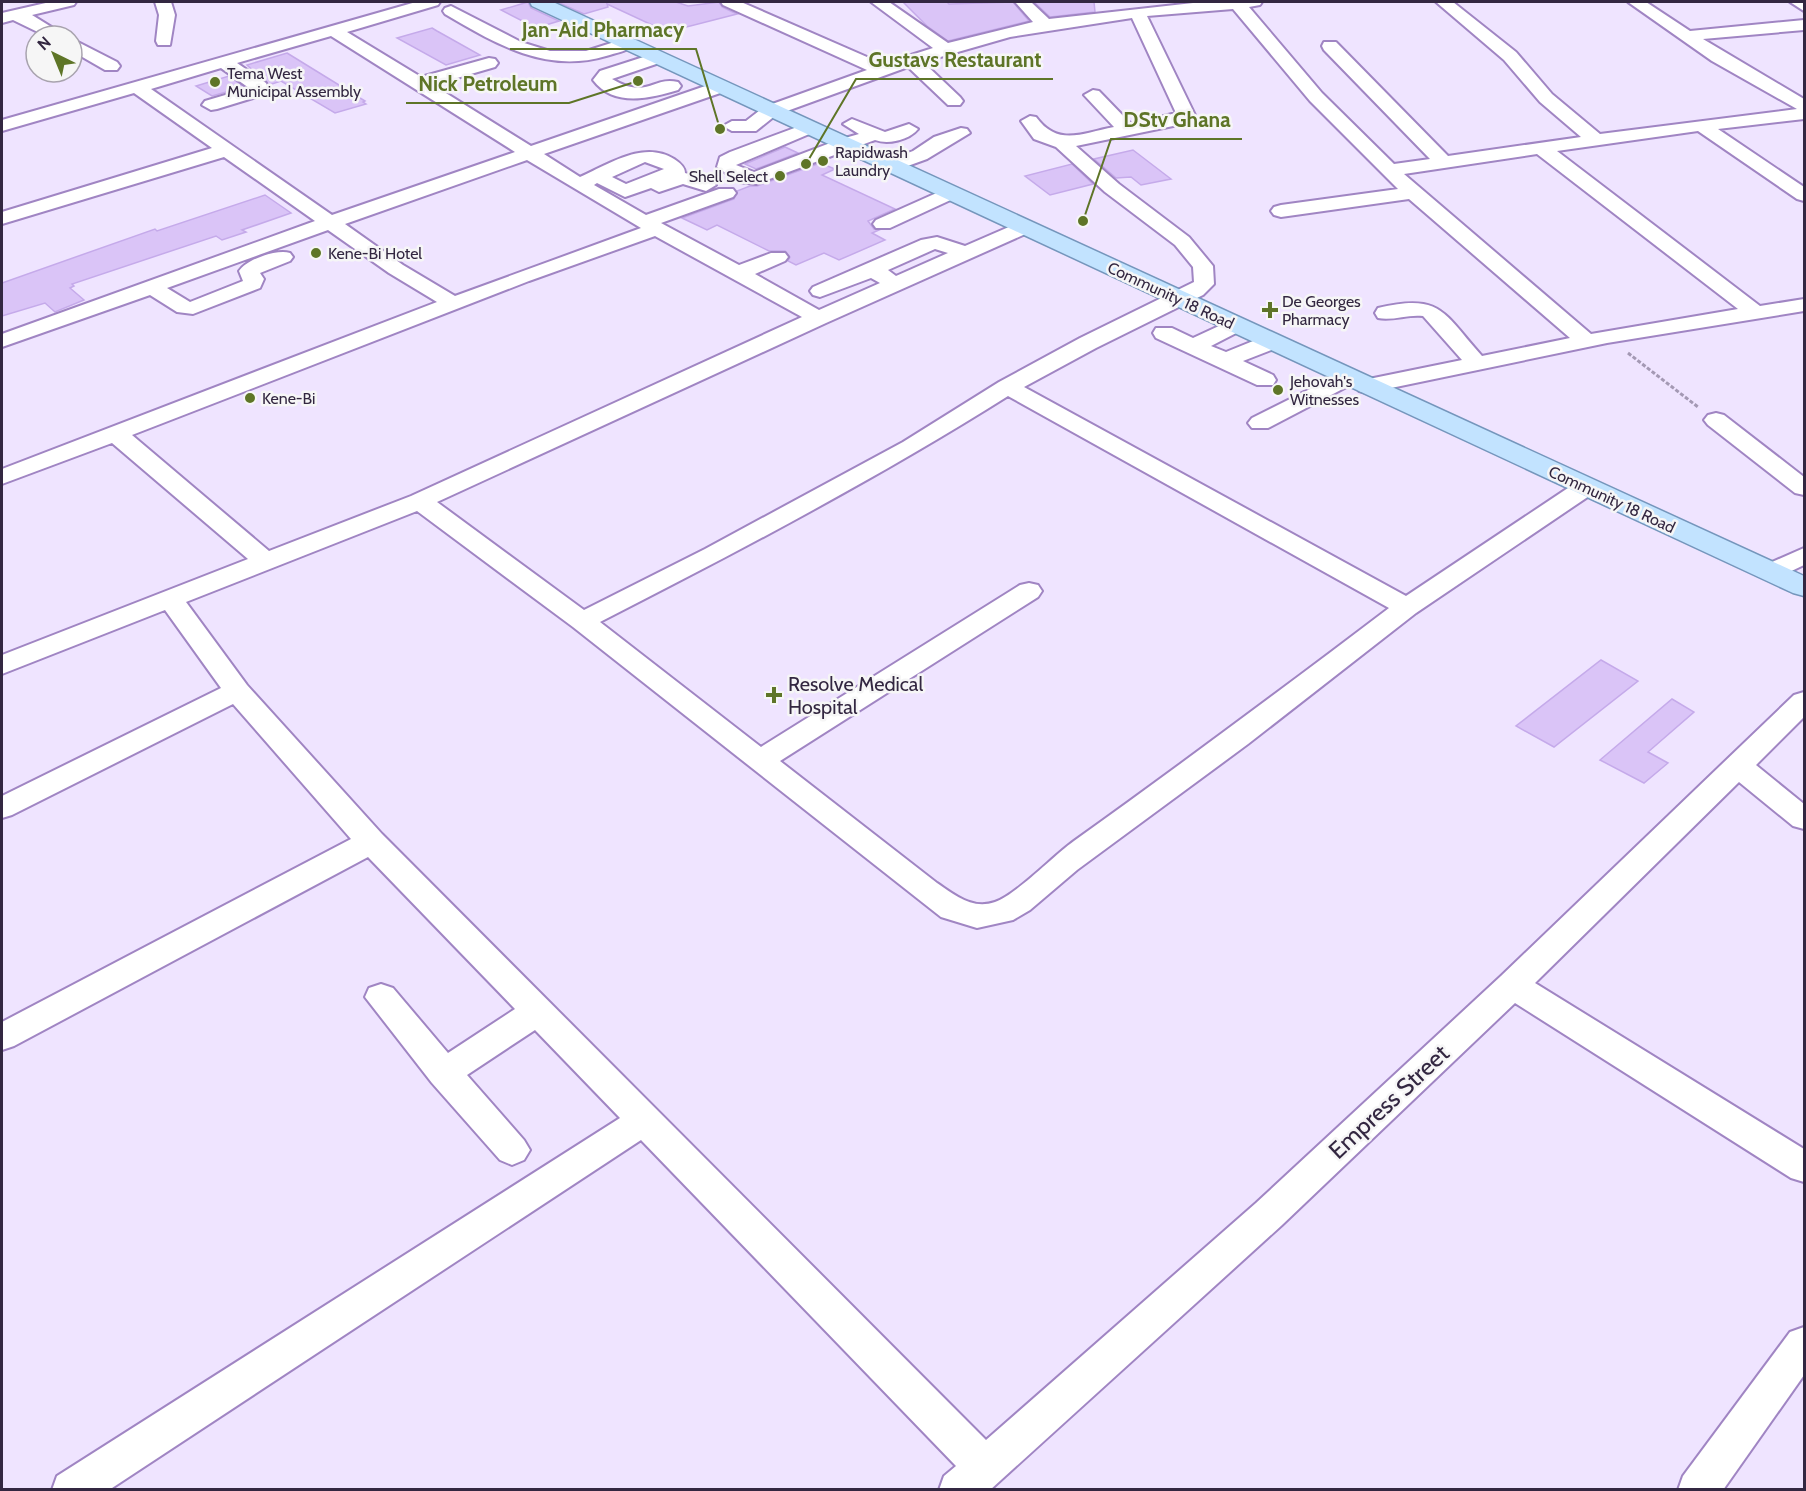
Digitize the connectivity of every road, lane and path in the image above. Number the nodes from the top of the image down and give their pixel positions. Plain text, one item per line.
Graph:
1 (68, 2) edge
2 (163, 2) edge
3 (376, 2) edge
4 (432, 2) edge
5 (538, 2) edge
6 (729, 2) edge
7 (879, 2) edge
8 (1023, 2) edge
9 (1098, 2) edge
10 (1243, 2) edge
11 (1444, 2) edge
12 (1636, 2) edge
13 (1798, 2) edge
14 (1804, 6) edge
15 (451, 11) dead end
16 (388, 14) junction
17 (1138, 14) junction
18 (8, 16) edge
19 (1107, 16) junction
20 (37, 24) edge
21 (1045, 25) junction
22 (1804, 25) edge
23 (332, 30) junction
24 (368, 34) dead end
25 (1685, 36) junction
26 (164, 41) dead end
27 (627, 43) junction
28 (1330, 46) dead end
29 (945, 49) junction
30 (84, 51) edge
31 (406, 55) dead end
32 (656, 58) junction
33 (911, 60) junction
34 (224, 62) junction
35 (489, 63) dead end
36 (111, 66) dead end
37 (882, 70) junction
38 (423, 74) junction
39 (710, 83) junction
40 (137, 87) junction
41 (1093, 95) dead end
42 (954, 101) dead end
43 (212, 105) dead end
44 (1804, 106) edge
45 (770, 111) junction
46 (1804, 114) edge
47 (1030, 121) dead end
48 (1701, 125) junction
49 (2, 126) edge
50 (732, 126) dead end
51 (808, 128) junction
52 (909, 129) dead end
53 (1126, 129) junction
54 (962, 133) dead end
55 (783, 138) junction
56 (848, 138) junction
57 (1596, 140) junction
58 (1062, 143) junction
59 (1542, 149) junction
60 (227, 150) junction
61 (529, 154) junction
62 (818, 155) junction
63 (1443, 163) junction
64 (891, 166) junction
65 (1390, 170) junction
66 (706, 185) dead end
67 (726, 193) dead end
68 (950, 193) junction
69 (1413, 193) junction
70 (1804, 195) edge
71 (612, 203) junction
72 (1281, 211) dead end
73 (2, 218) edge
74 (330, 223) junction
75 (883, 224) dead end
76 (651, 226) junction
77 (1025, 227) junction
78 (307, 248) dead end
79 (966, 253) junction
80 (778, 257) dead end
81 (872, 270) junction
82 (741, 272) junction
83 (896, 284) junction
84 (152, 286) junction
85 (820, 291) dead end
86 (1177, 298) junction
87 (454, 304) junction
88 (1804, 305) edge
89 (1386, 313) dead end
90 (1756, 314) junction
91 (818, 318) junction
92 (1234, 325) junction
93 (1164, 333) dead end
94 (1597, 339) junction
95 (2, 341) edge
96 (1271, 342) junction
97 (1194, 346) junction
98 (1226, 360) junction
99 (1476, 362) junction
100 (1265, 380) dead end
101 (1357, 381) junction
102 (1007, 387) junction
103 (1716, 420) joint
104 (1260, 423) dead end
105 (116, 434) junction
106 (2, 477) edge
107 (1586, 487) junction
108 (1804, 488) edge
109 (420, 501) junction
110 (1804, 556) edge
111 (267, 562) junction
112 (1772, 571) junction
113 (1804, 587) edge
114 (1029, 591) dead end
115 (171, 600) junction
116 (1407, 607) junction
117 (582, 621) junction
118 (2, 665) edge
119 (237, 691) junction
120 (1804, 701) edge
121 (761, 760) junction
122 (1737, 765) junction
123 (2, 808) edge
124 (1804, 819) edge
125 (371, 842) junction
126 (1514, 985) junction
127 (381, 997) dead end
128 (538, 1011) junction
129 (2, 1037) edge
130 (444, 1073) junction
131 (644, 1120) junction
132 (512, 1150) dead end
133 (1804, 1167) edge
134 (1804, 1344) edge
135 (984, 1466) junction
136 (72, 1490) edge
137 (959, 1490) edge
138 (1698, 1490) edge

1 - 18 street
2 - 26 street
3 - 16 street
4 - 16 street
5 - 27 main road, Community 18 Road
6 - 37 street
7 - 29 street
8 - 21 street
9 - 19 street
10 - 17 street
10 - 65 street
11 - 57 street
12 - 25 street
13 - 14 street
15 - 27 street
16 - 23 street
17 - 19 street
17 - 53 street
18 - 20 street
19 - 21 street
21 - 29 street
22 - 25 street
23 - 34 street
23 - 38 street
24 - 31 street
25 - 44 street
27 - 32 main road, Community 18 Road
28 - 63 street
29 - 33 street
30 - 36 street
32 - 39 main road, Community 18 Road
32 - 39 street
33 - 37 street
33 - 42 street
34 - 40 street
34 - 43 street
35 - 38 street
37 - 45 street
38 - 61 street
39 - 45 main road, Community 18 Road
39 - 61 street
40 - 49 street
40 - 60 street
41 - 53 street
45 - 50 street
45 - 51 main road, Community 18 Road
46 - 48 street
47 - 58 street
48 - 57 street
48 - 70 street
51 - 55 street
51 - 56 main road, Community 18 Road
52 - 56 street
53 - 58 street
54 - 64 street
55 - 62 street
55 - 62 street
56 - 62 street
56 - 64 main road, Community 18 Road
57 - 59 street
58 - 86 street
59 - 63 street
59 - 90 street
60 - 73 street
60 - 74 street
61 - 71 street
61 - 74 street
63 - 65 street
64 - 68 main road, Community 18 Road
65 - 69 street
66 - 71 street
67 - 76 street
68 - 75 street
68 - 77 main road, Community 18 Road
69 - 72 street
69 - 94 street
71 - 76 street
74 - 84 street
74 - 87 street
76 - 82 street
76 - 87 street
77 - 79 street
77 - 86 main road, Community 18 Road
78 - 84 street
79 - 81 street
79 - 83 street
80 - 82 street
81 - 83 street
81 - 85 street
82 - 91 street
83 - 91 street
84 - 95 street
86 - 92 main road, Community 18 Road
86 - 102 street
87 - 105 street
88 - 90 street
89 - 99 street
90 - 94 street
91 - 109 street
92 - 96 main road, Community 18 Road
92 - 97 street
93 - 97 street
94 - 99 street
94 - 103 path
96 - 98 street
96 - 101 main road, Community 18 Road
97 - 98 street
98 - 100 street
99 - 101 street
101 - 104 street
101 - 107 main road, Community 18 Road
102 - 116 street
102 - 117 street
103 - 108 street
105 - 106 street
105 - 111 street
107 - 112 main road, Community 18 Road
107 - 116 street
109 - 111 street
109 - 117 street
110 - 112 street
111 - 115 street
112 - 113 main road, Community 18 Road
114 - 121 street
115 - 118 street
115 - 119 street
116 - 121 street
117 - 121 street
119 - 123 street
119 - 125 street
120 - 122 street, Empress Street
122 - 124 street
122 - 126 street, Empress Street
125 - 128 street
125 - 129 street
126 - 133 street
126 - 135 street, Empress Street
127 - 130 street
128 - 130 street
128 - 131 street
130 - 132 street
131 - 135 street
131 - 136 street
134 - 138 street
135 - 137 street, Empress Street

